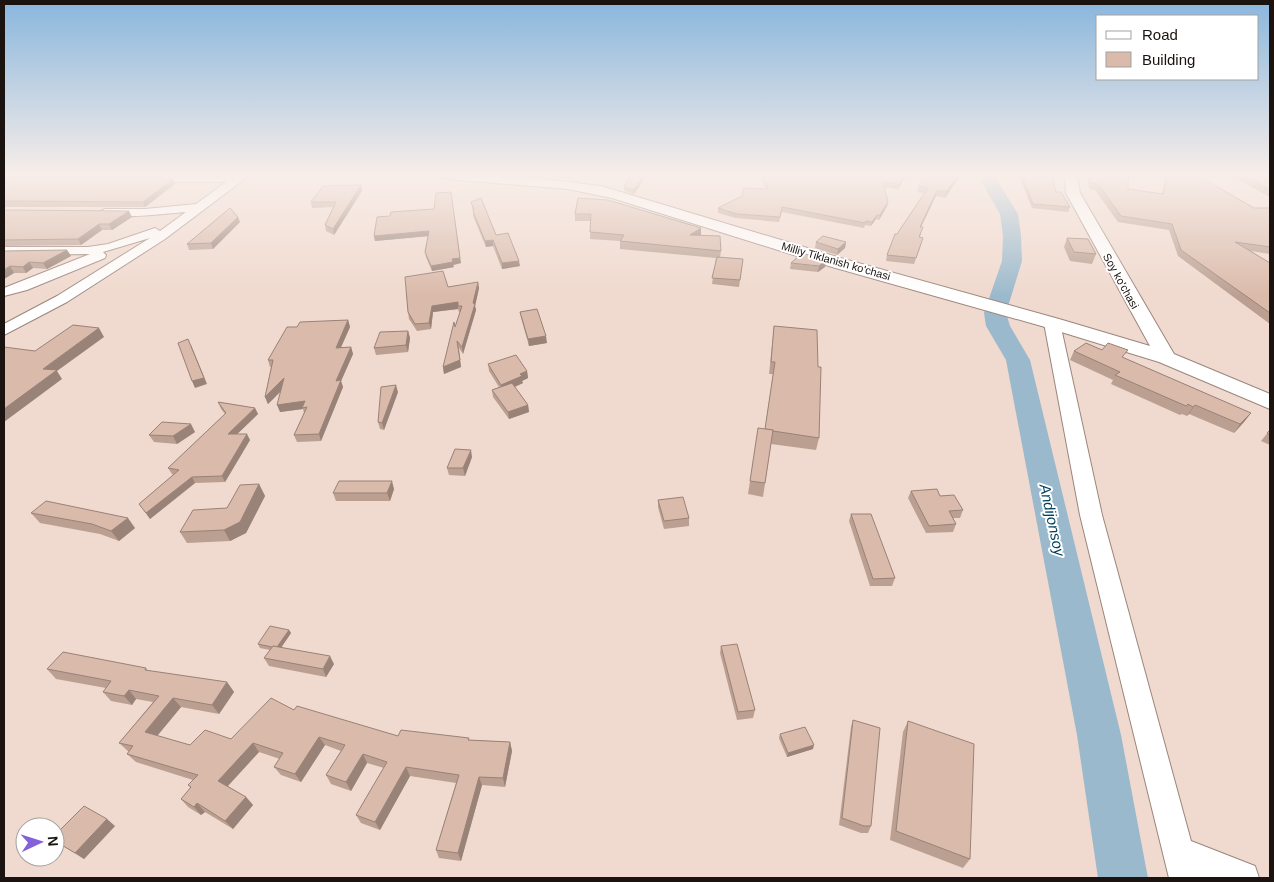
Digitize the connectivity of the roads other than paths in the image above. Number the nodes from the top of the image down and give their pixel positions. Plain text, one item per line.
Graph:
1 (190, 215) edge
2 (683, 215) edge
3 (1085, 215) edge
4 (166, 232) junction
5 (4, 251) edge
6 (4, 292) edge
7 (1043, 320) junction
8 (4, 330) edge
9 (1166, 358) junction
10 (1270, 402) edge
11 (1182, 865) edge
12 (1243, 878) edge

1 - 4 street
2 - 7 main road, Milliy Tiklanish ko'chasi
3 - 9 main road, Soy ko'chasi
4 - 5 street
4 - 6 street
4 - 8 street
7 - 9 main road, Milliy Tiklanish ko'chasi
7 - 11 street
9 - 10 main road, Milliy Tiklanish ko'chasi
11 - 12 street

